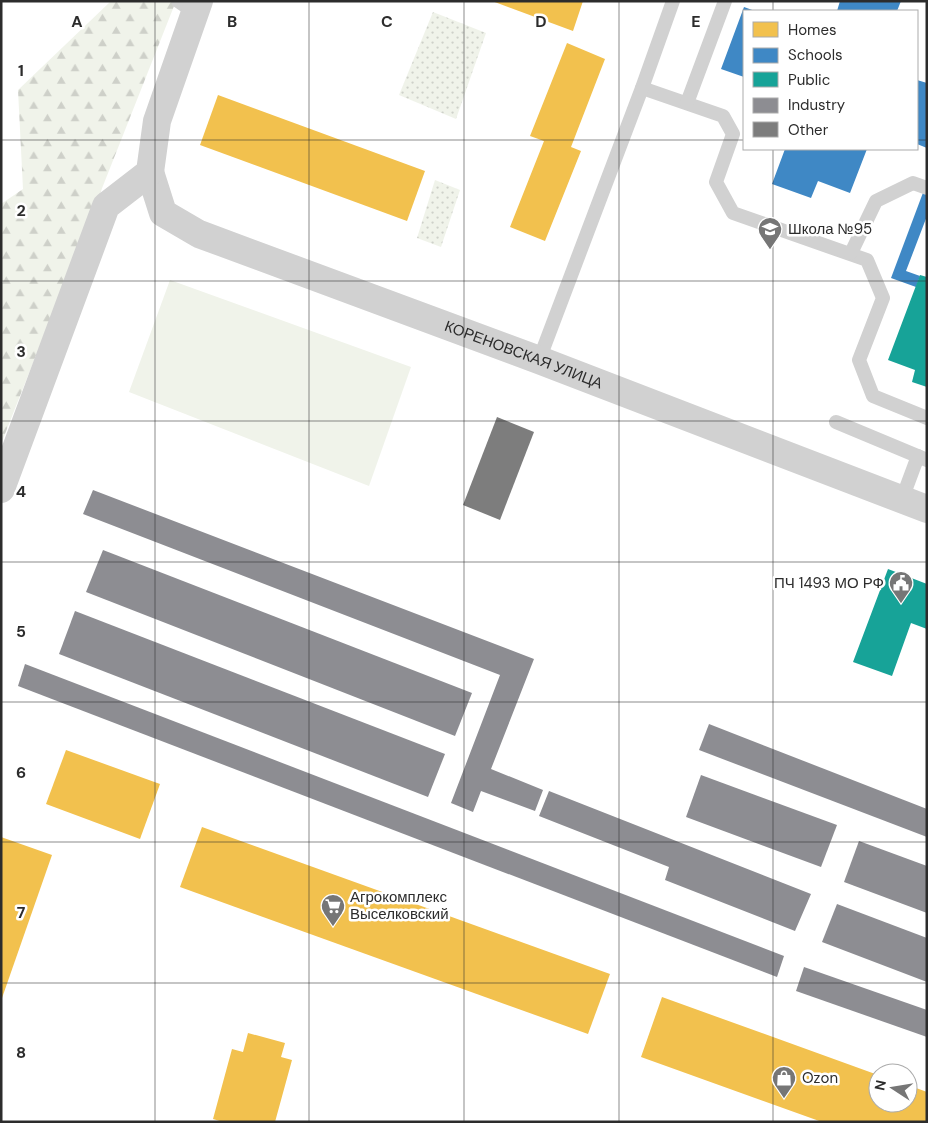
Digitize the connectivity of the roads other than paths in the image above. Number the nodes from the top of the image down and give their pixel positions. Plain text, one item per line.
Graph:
1 (673, 1) edge
2 (725, 1) edge
3 (190, 5) edge
4 (642, 88) junction
5 (687, 103) junction
6 (150, 172) junction
7 (927, 188) edge
8 (851, 253) junction
9 (539, 360) junction
10 (927, 418) edge
11 (836, 422) dead end
12 (922, 458) edge
13 (1, 489) edge
14 (902, 499) junction
15 (927, 509) edge

1 - 4 lane
2 - 5 lane
3 - 6 street
4 - 5 lane
4 - 9 lane
5 - 8 lane
6 - 9 street, КОРЕНОВСКАЯ УЛИЦА
6 - 13 street
7 - 8 lane
8 - 10 lane
9 - 14 street, КОРЕНОВСКАЯ УЛИЦА
11 - 12 lane
12 - 14 lane
14 - 15 street, КОРЕНОВСКАЯ УЛИЦА

